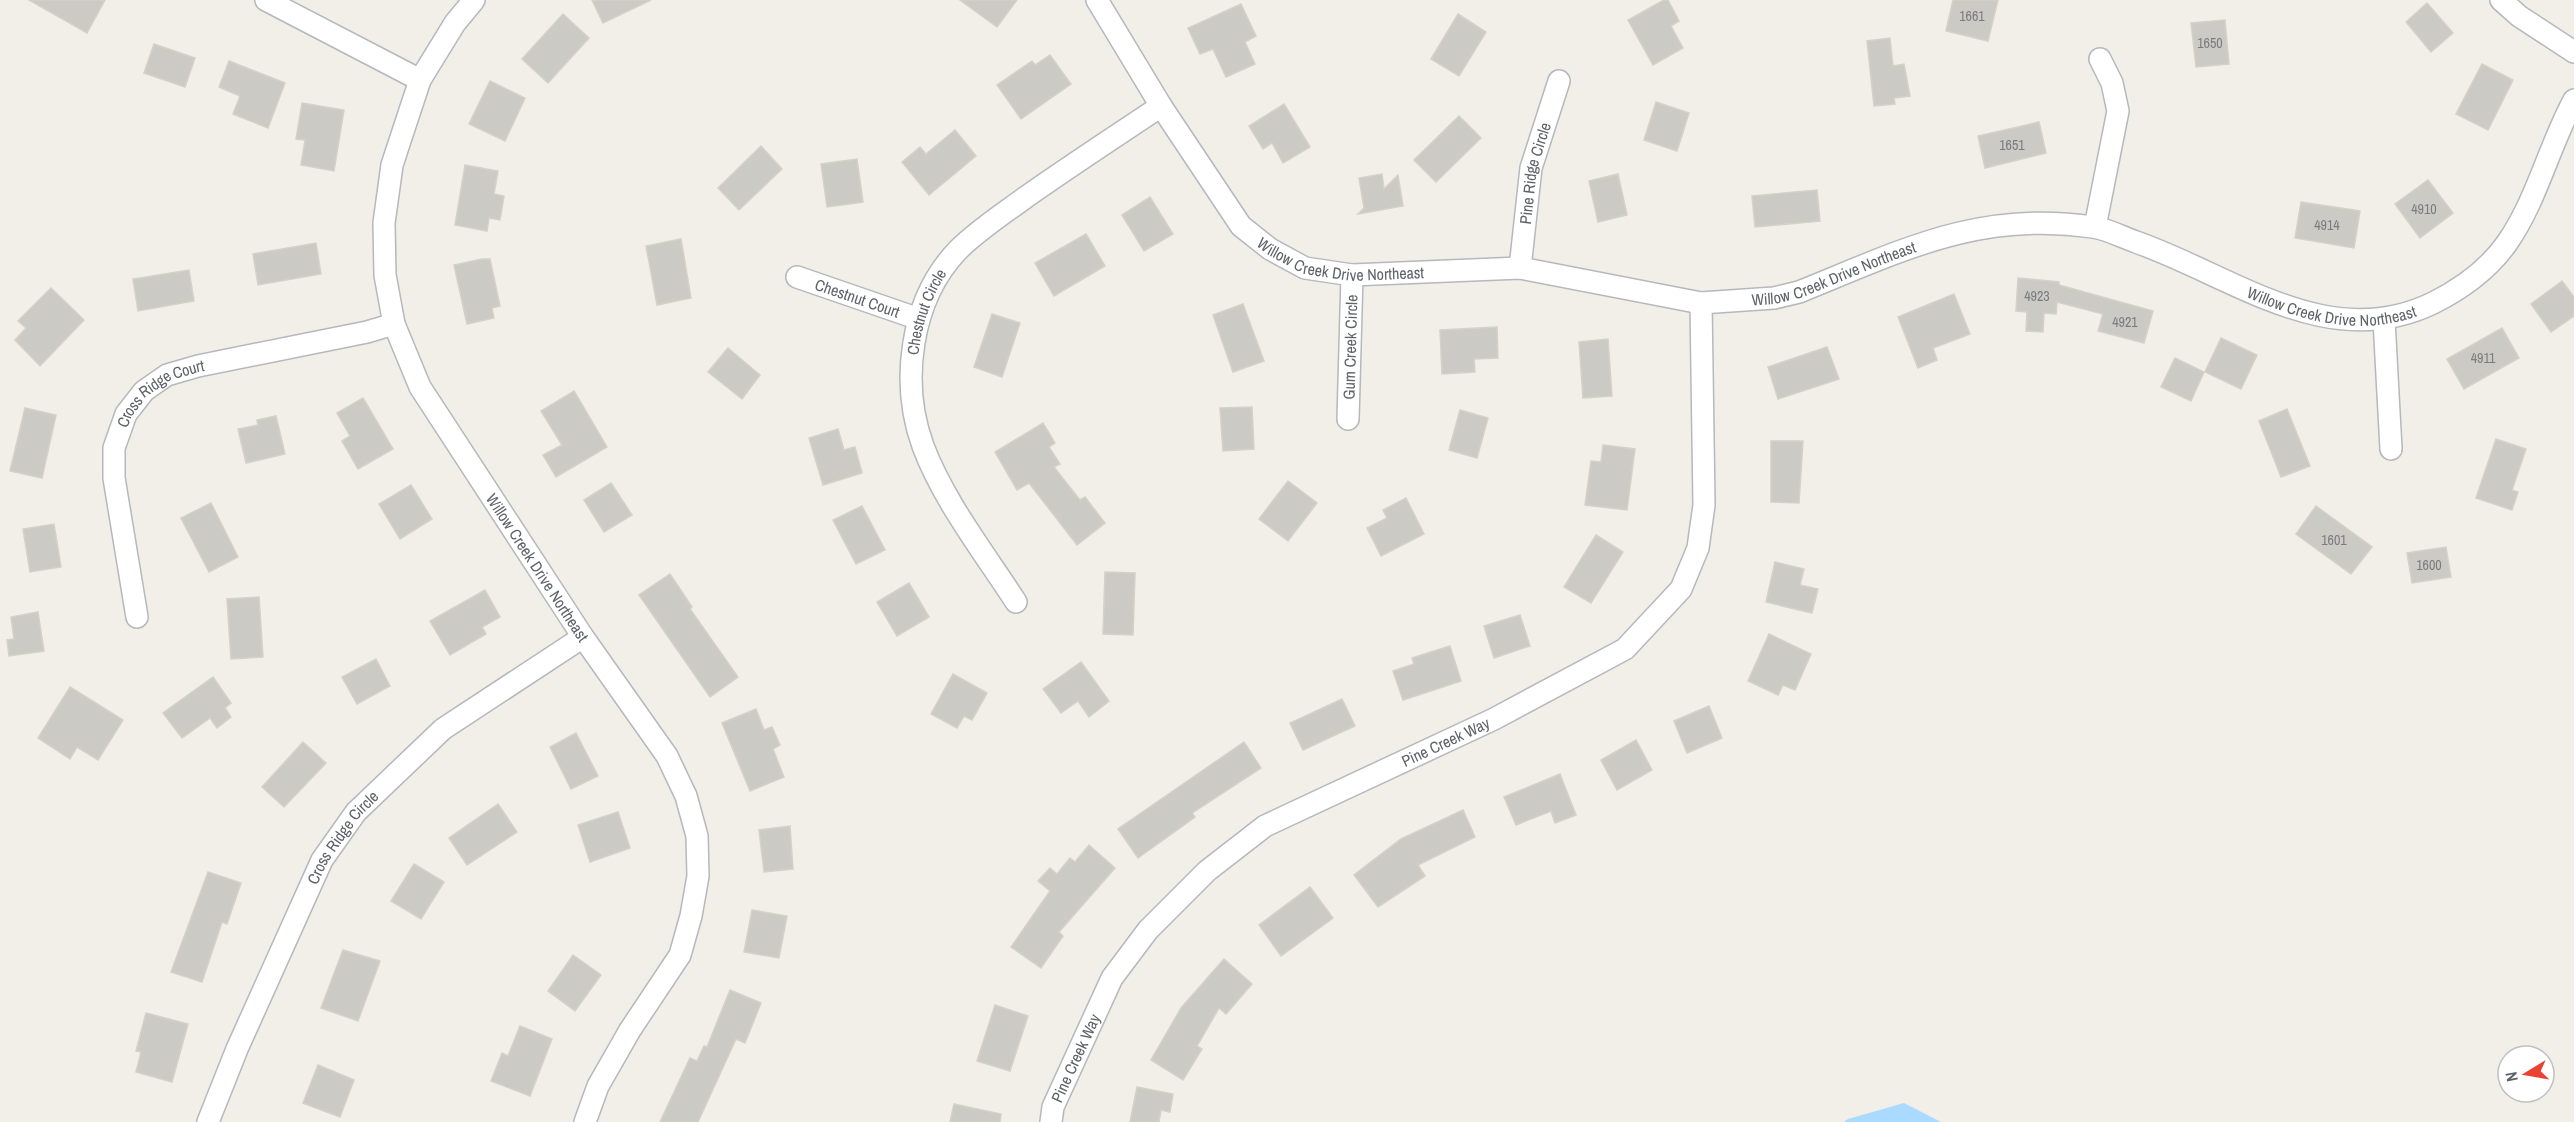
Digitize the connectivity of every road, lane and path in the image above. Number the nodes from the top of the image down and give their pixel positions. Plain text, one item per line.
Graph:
1 (266, 0) edge
2 (474, 0) edge
3 (1097, 0) edge
4 (2501, 0) edge
5 (2574, 52) edge
6 (2100, 59) dead end
7 (420, 80) junction
8 (1559, 81) dead end
9 (2574, 100) edge
10 (1161, 106) junction
11 (2094, 227) junction
12 (1520, 268) junction
13 (1352, 275) junction
14 (797, 277) dead end
15 (1701, 303) junction
16 (919, 319) junction
17 (2384, 320) junction
18 (394, 324) junction
19 (1348, 419) dead end
20 (2391, 449) dead end
21 (1016, 602) dead end
22 (137, 617) dead end
23 (583, 637) junction
24 (208, 1122) edge
25 (585, 1122) edge
26 (1051, 1122) edge

1 - 7 street
2 - 7 street, Willow Creek Drive Northeast
3 - 10 street, Willow Creek Drive Northeast
4 - 5 street
6 - 11 street
7 - 18 street, Willow Creek Drive Northeast
8 - 12 street, Pine Ridge Circle
9 - 17 street, Willow Creek Drive Northeast
10 - 13 street, Willow Creek Drive Northeast
10 - 16 street, Chestnut Circle
11 - 15 street, Willow Creek Drive Northeast
11 - 17 street, Willow Creek Drive Northeast
12 - 13 street, Willow Creek Drive Northeast
12 - 15 street, Willow Creek Drive Northeast
13 - 19 street, Gum Creek Circle
14 - 16 street, Chestnut Court
15 - 26 street, Pine Creek Way
16 - 21 street, Chestnut Circle
17 - 20 street
18 - 22 street, Cross Ridge Court
18 - 23 street, Willow Creek Drive Northeast
23 - 24 street, Cross Ridge Circle
23 - 25 street, Willow Creek Drive Northeast

